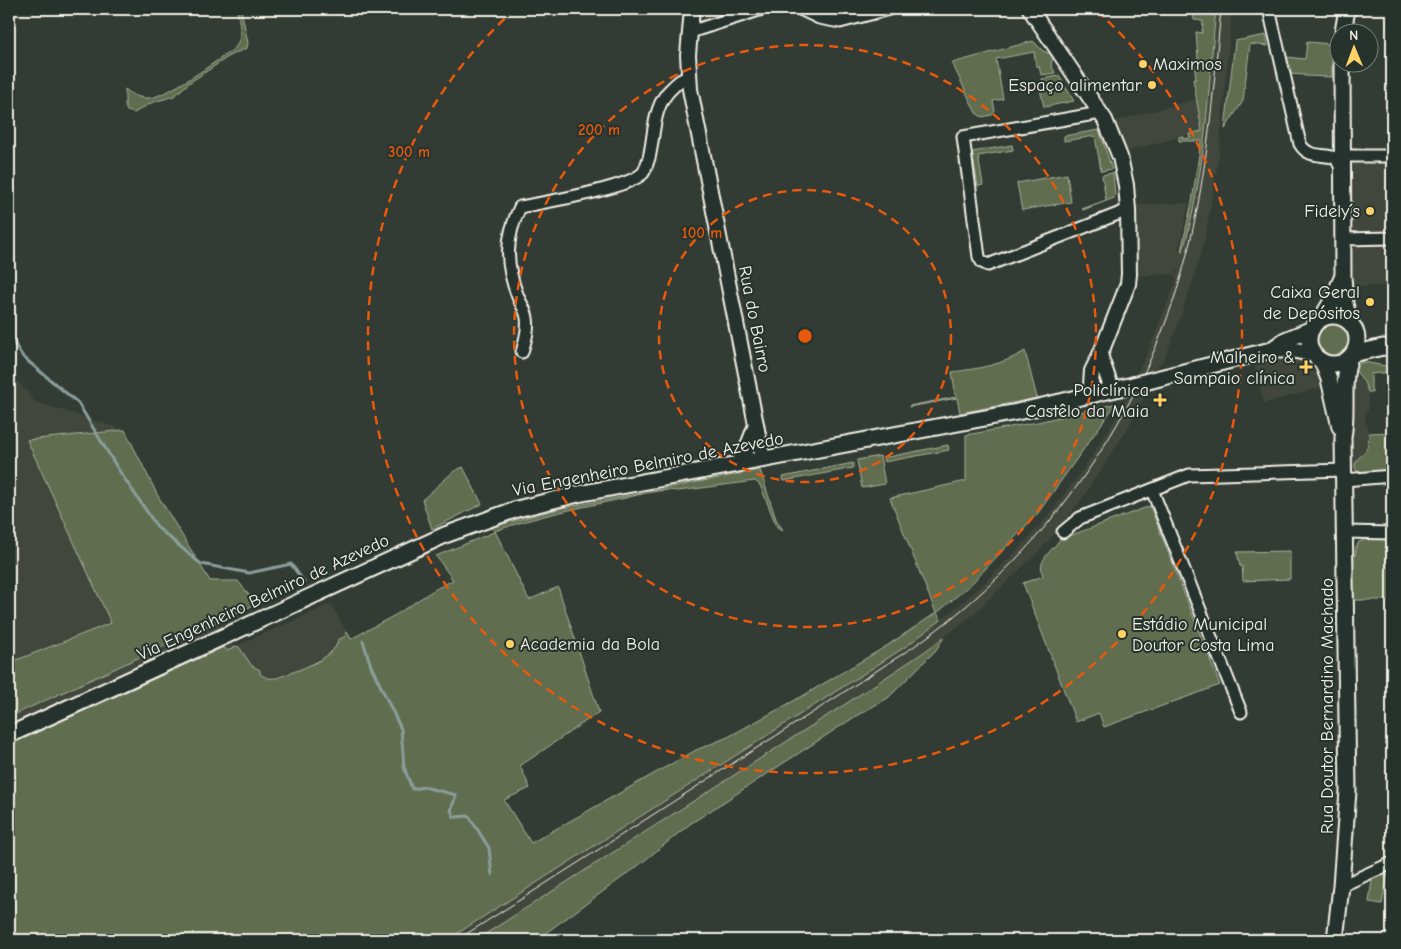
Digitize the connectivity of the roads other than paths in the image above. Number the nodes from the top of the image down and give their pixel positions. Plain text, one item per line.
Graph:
1 (692, 9) edge
2 (762, 9) edge
3 (800, 9) edge
4 (889, 9) edge
5 (1030, 9) edge
6 (1269, 9) edge
7 (1347, 9) edge
8 (1345, 22) edge
9 (690, 32) junction
10 (1342, 72) edge
11 (688, 77) junction
12 (1100, 113) junction
13 (1392, 156) edge
14 (1343, 164) junction
15 (1128, 210) junction
16 (1392, 238) edge
17 (1343, 239) junction
18 (1343, 276) junction
19 (1316, 324) junction
20 (1352, 325) junction
21 (1387, 347) edge
22 (1271, 350) junction
23 (522, 352) dead end
24 (1100, 355) junction
25 (1352, 356) junction
26 (1318, 357) junction
27 (1112, 390) junction
28 (1094, 395) junction
29 (756, 425) junction
30 (1343, 437) junction
31 (763, 460) junction
32 (737, 464) junction
33 (1344, 475) junction
34 (1392, 476) edge
35 (1152, 490) junction
36 (1063, 532) dead end
37 (1345, 532) junction
38 (1392, 533) edge
39 (1241, 712) dead end
40 (9, 734) edge
41 (1392, 863) edge
42 (1341, 886) junction
43 (1334, 940) edge

1 - 9 street, Rua do Bairro
2 - 9 street
3 - 4 street
5 - 12 street
6 - 14 street
7 - 8 main road
9 - 11 street, Rua do Bairro
10 - 14 main road
11 - 23 street
11 - 29 street, Rua do Bairro
12 - 15 street
12 - 15 street
13 - 14 street
14 - 17 main road
15 - 24 street
16 - 17 street
17 - 18 main road
18 - 19 main road
18 - 20 main road
19 - 20 main road
19 - 22 main road, Via Engenheiro Belmiro de Azevedo
19 - 26 main road
20 - 21 main road
20 - 25 main road
21 - 25 main road
22 - 26 main road, Via Engenheiro Belmiro de Azevedo
22 - 27 main road, Via Engenheiro Belmiro de Azevedo, bridge
24 - 27 street
24 - 28 street
25 - 26 main road
25 - 30 main road
26 - 30 main road
27 - 28 main road, Via Engenheiro Belmiro de Azevedo
28 - 31 main road, Via Engenheiro Belmiro de Azevedo
29 - 31 street, Rua do Bairro
29 - 32 street
30 - 33 main road, Rua Doutor Bernardino Machado
31 - 32 main road, Via Engenheiro Belmiro de Azevedo
32 - 40 main road, Via Engenheiro Belmiro de Azevedo
33 - 34 street
33 - 35 street
33 - 37 main road, Rua Doutor Bernardino Machado
35 - 36 street
35 - 39 street
37 - 38 street
37 - 42 main road, Rua Doutor Bernardino Machado
41 - 42 street
42 - 43 main road, Rua Doutor Bernardino Machado

